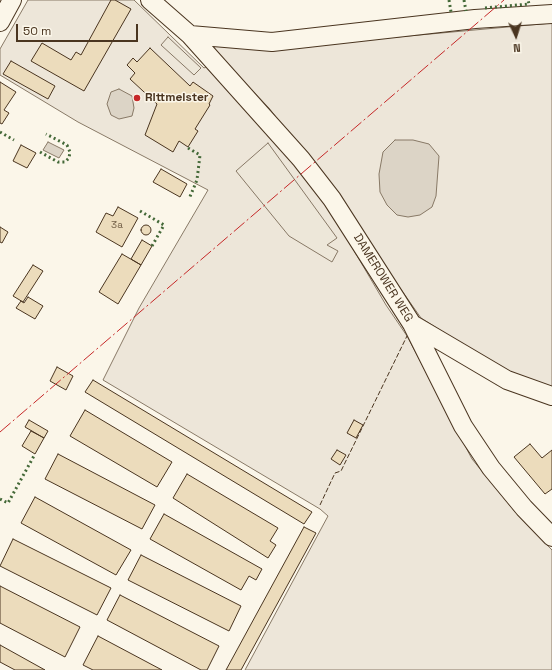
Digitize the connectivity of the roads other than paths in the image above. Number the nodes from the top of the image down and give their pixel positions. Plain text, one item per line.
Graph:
1 (12, 0) edge
2 (150, 0) edge
3 (552, 14) edge
4 (0, 22) edge
5 (190, 35) junction
6 (412, 324) junction
7 (552, 396) edge
8 (552, 537) edge

1 - 4 street
2 - 5 street, DAMEROWER WEG
3 - 5 street
5 - 6 street, DAMEROWER WEG
6 - 7 street
6 - 8 street, DAMEROWER WEG

